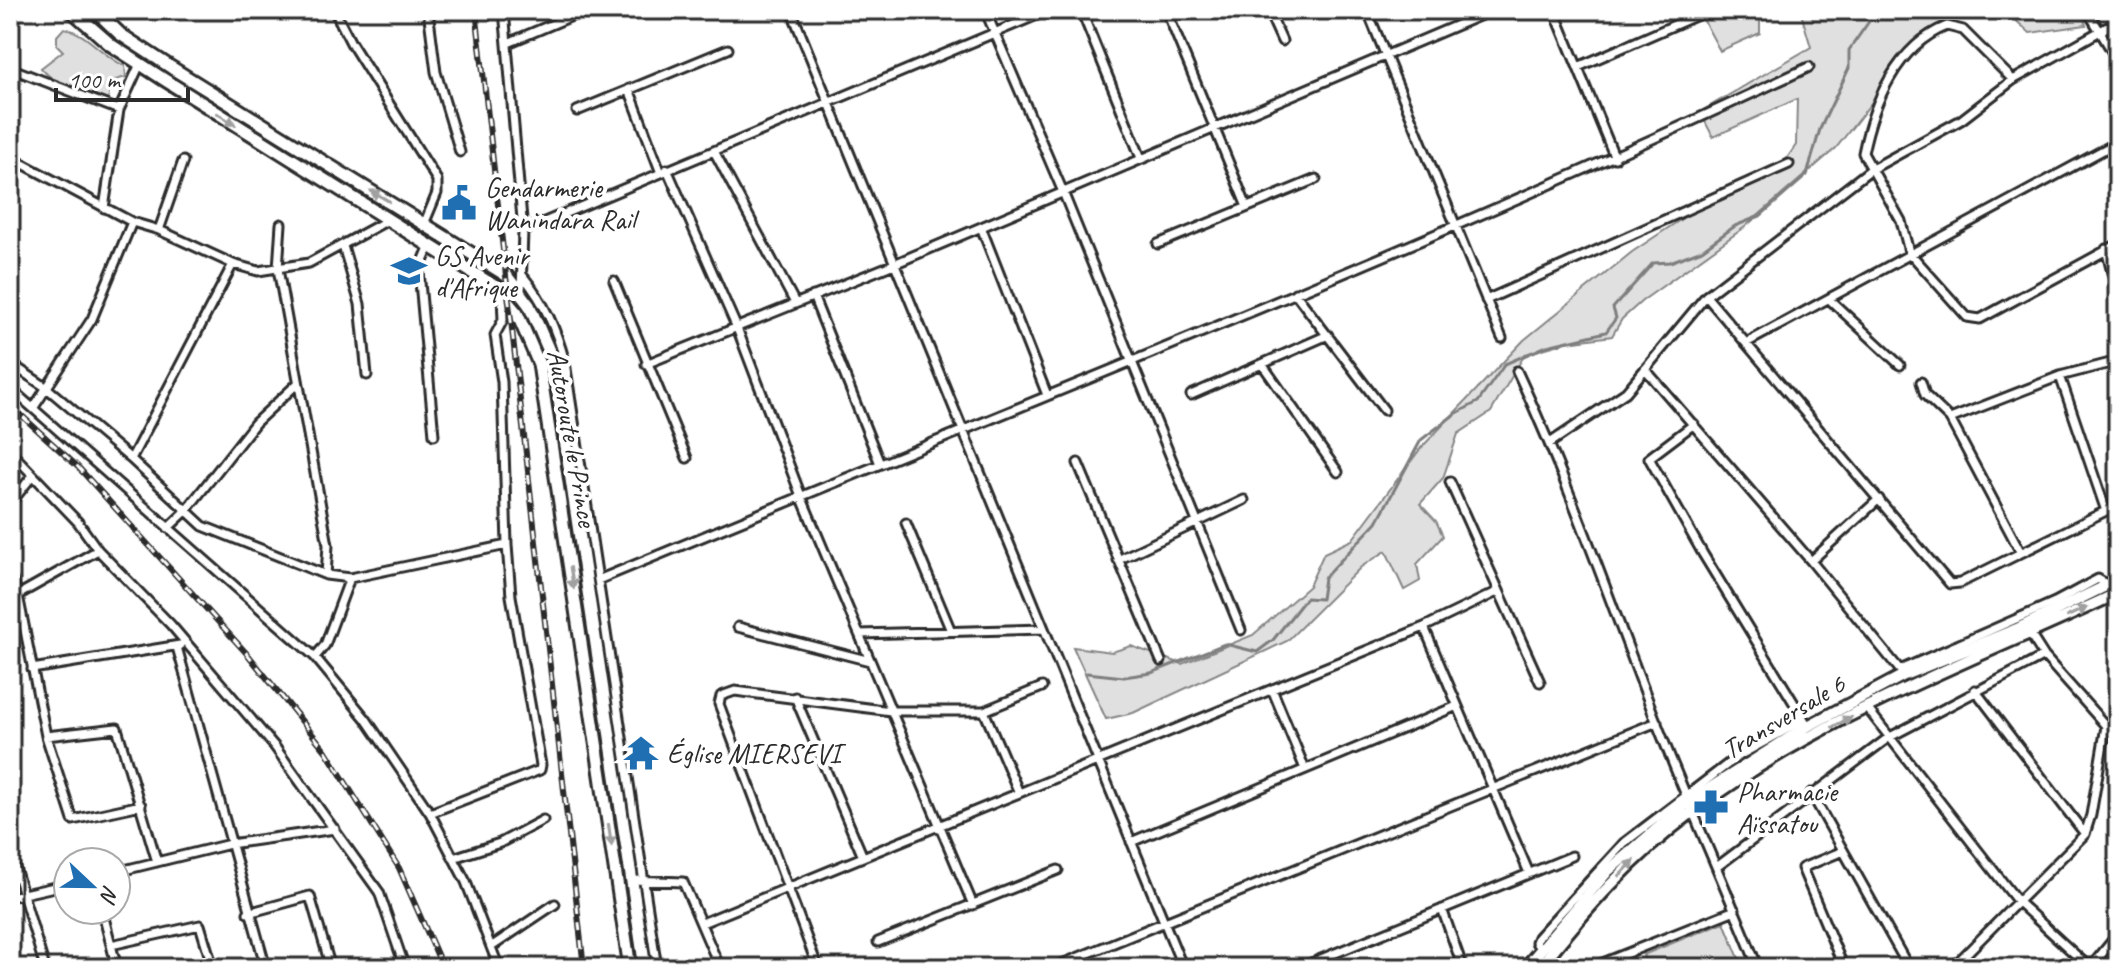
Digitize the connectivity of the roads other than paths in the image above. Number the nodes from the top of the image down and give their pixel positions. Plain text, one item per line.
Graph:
1 (71, 10) edge
2 (95, 10) edge
3 (334, 10) edge
4 (428, 10) edge
5 (504, 10) edge
6 (586, 10) edge
7 (791, 10) edge
8 (985, 10) edge
9 (1049, 10) edge
10 (1081, 10) edge
11 (1166, 10) edge
12 (1268, 10) edge
13 (1367, 10) edge
14 (1463, 10) edge
15 (1493, 10) edge
16 (1554, 10) edge
17 (1709, 10) edge
18 (2087, 10) edge
19 (1467, 21) junction
20 (2118, 21) edge
21 (2100, 30) junction
22 (994, 33) junction
23 (1282, 41) dead end
24 (508, 43) junction
25 (728, 49) dead end
26 (1386, 55) junction
27 (2118, 61) edge
28 (140, 64) junction
29 (1578, 67) junction
30 (1809, 67) dead end
31 (10, 68) edge
32 (2013, 80) junction
33 (629, 89) junction
34 (829, 103) junction
35 (119, 110) junction
36 (577, 111) dead end
37 (1215, 126) junction
38 (2118, 142) edge
39 (714, 151) junction
40 (460, 152) dead end
41 (10, 157) edge
42 (1141, 158) junction
43 (1615, 158) junction
44 (183, 161) dead end
45 (1789, 164) dead end
46 (1870, 170) junction
47 (664, 171) junction
48 (1316, 179) dead end
49 (1063, 192) junction
50 (1247, 207) junction
51 (104, 208) junction
52 (390, 219) junction
53 (132, 222) junction
54 (425, 222) junction
55 (281, 224) dead end
56 (1456, 226) junction
57 (981, 227) junction
58 (159, 230) junction
59 (523, 231) junction
60 (1158, 244) dead end
61 (2118, 244) edge
62 (430, 245) junction
63 (343, 246) junction
64 (2106, 249) junction
65 (1909, 252) junction
66 (233, 264) junction
67 (894, 264) junction
68 (278, 269) junction
69 (523, 276) junction
70 (614, 281) dead end
71 (521, 291) junction
72 (1295, 293) junction
73 (502, 294) junction
74 (813, 296) junction
75 (1706, 296) junction
76 (2118, 297) edge
77 (1829, 299) junction
78 (1486, 300) junction
79 (795, 303) junction
80 (737, 328) junction
81 (1328, 335) junction
82 (1502, 338) dead end
83 (1748, 342) junction
84 (1129, 361) junction
85 (2118, 361) edge
86 (10, 363) edge
87 (646, 364) junction
88 (1262, 364) junction
89 (1900, 365) dead end
90 (1645, 369) junction
91 (1517, 371) dead end
92 (367, 375) dead end
93 (2060, 376) junction
94 (1921, 382) dead end
95 (297, 384) junction
96 (10, 388) edge
97 (47, 388) junction
98 (1047, 395) junction
99 (1191, 395) dead end
100 (34, 407) junction
101 (1384, 410) dead end
102 (1950, 419) junction
103 (1694, 424) junction
104 (963, 431) junction
105 (434, 435) dead end
106 (1550, 443) junction
107 (10, 451) edge
108 (687, 458) dead end
109 (131, 459) junction
110 (1078, 463) dead end
111 (880, 464) junction
112 (1338, 472) dead end
113 (33, 475) junction
114 (1450, 482) dead end
115 (801, 496) junction
116 (1879, 499) junction
117 (1244, 500) dead end
118 (10, 504) edge
119 (2118, 505) edge
120 (2106, 511) junction
121 (185, 512) junction
122 (906, 523) dead end
123 (1195, 523) junction
124 (168, 528) junction
125 (507, 545) junction
126 (98, 550) junction
127 (2020, 551) junction
128 (1118, 560) junction
129 (1811, 561) junction
130 (10, 575) edge
131 (326, 575) junction
132 (350, 578) junction
133 (598, 580) junction
134 (2113, 582) edge
135 (1499, 591) junction
136 (2118, 593) edge
137 (18, 595) junction
138 (738, 627) dead end
139 (1424, 627) junction
140 (1044, 629) junction
141 (1241, 630) dead end
142 (951, 631) junction
143 (859, 634) junction
144 (2030, 634) junction
145 (185, 641) junction
146 (177, 647) junction
147 (2044, 656) junction
148 (315, 657) junction
149 (870, 661) junction
150 (1161, 661) dead end
151 (32, 669) junction
152 (1902, 673) junction
153 (1540, 682) dead end
154 (1042, 687) dead end
155 (1272, 689) junction
156 (1975, 690) junction
157 (795, 697) junction
158 (1457, 706) junction
159 (1867, 708) junction
160 (891, 711) junction
161 (984, 711) junction
162 (2118, 718) edge
163 (1657, 722) junction
164 (1806, 723) junction
165 (2106, 726) junction
166 (46, 736) junction
167 (1888, 738) junction
168 (1099, 761) junction
169 (1305, 769) junction
170 (1493, 789) junction
171 (1019, 793) junction
172 (1811, 793) junction
173 (1689, 803) junction
174 (141, 805) junction
175 (430, 813) junction
176 (543, 820) dead end
177 (938, 825) junction
178 (335, 829) junction
179 (2085, 834) junction
180 (1131, 842) junction
181 (230, 844) junction
182 (10, 851) edge
183 (1843, 851) junction
184 (1572, 856) dead end
185 (863, 857) junction
186 (453, 858) junction
187 (157, 862) junction
188 (1718, 866) junction
189 (132, 868) edge
190 (1058, 870) dead end
191 (1529, 873) junction
192 (638, 881) junction
193 (52, 888) edge
194 (786, 889) junction
195 (25, 895) junction
196 (10, 897) edge
197 (2018, 902) junction
198 (555, 904) dead end
199 (973, 905) junction
200 (1442, 909) junction
201 (1735, 910) junction
202 (248, 913) junction
203 (702, 923) junction
204 (1164, 923) junction
205 (106, 926) edge
206 (2118, 934) edge
207 (878, 942) dead end
208 (111, 945) junction
209 (491, 947) junction
210 (1549, 961) edge
211 (45, 968) edge
212 (117, 968) edge
213 (213, 968) edge
214 (266, 968) edge
215 (331, 968) edge
216 (405, 968) edge
217 (499, 968) edge
218 (630, 968) edge
219 (645, 968) edge
220 (657, 968) edge
221 (720, 968) edge
222 (818, 968) edge
223 (1052, 968) edge
224 (1183, 968) edge
225 (1299, 968) edge
226 (1463, 968) edge
227 (1525, 968) edge
228 (1539, 968) edge
229 (1590, 968) edge
230 (1758, 968) edge
231 (1844, 968) edge
232 (1909, 968) edge
233 (1952, 968) edge
234 (2090, 968) edge

1 - 28 main road, Autoroute le Prince
54 -> 2 main road, Autoroute le Prince
3 - 54 street
4 - 40 street
5 - 24 street
6 - 24 street
7 - 34 street
8 - 22 street
9 - 22 street
10 - 42 street
11 - 37 street
12 - 23 street
13 - 26 street
14 - 19 street
15 - 19 street
16 - 29 street
17 - 29 street
18 - 21 street
19 - 26 street
20 - 21 street
21 - 27 street
21 - 32 street
22 - 34 street
22 - 49 street
24 - 59 street
25 - 33 street
26 - 37 street
26 - 56 street
28 - 35 street
28 -> 52 main road, Autoroute le Prince
29 - 43 street
30 - 43 street
31 - 35 street
32 - 46 street
32 - 46 street
33 - 36 street
33 - 47 street
34 - 39 street
34 - 67 street
35 - 51 street
37 - 42 street
37 - 50 street
38 - 65 street
39 - 47 street
39 - 79 street
41 - 51 street
42 - 49 street
43 - 56 street
44 - 58 street
45 - 78 street
46 - 65 street
46 - 75 street
47 - 59 street
47 - 80 street
48 - 50 street
49 - 57 street
49 - 84 street
50 - 60 street
51 - 53 street
52 - 62 main road, Autoroute le Prince
52 - 63 street
53 - 58 street
53 - 97 street
54 - 71 main road, Autoroute le Prince
55 - 68 street
56 - 72 street
56 - 78 street
57 - 67 street
57 - 98 street
58 - 66 street
59 - 69 street
61 - 64 street
62 - 73 main road, Autoroute le Prince
62 - 105 street
63 - 68 street
63 - 92 street
64 - 65 street
64 - 76 street
65 - 77 street
66 - 68 street
66 - 109 street
67 - 74 street
67 - 104 street
68 - 95 street
69 - 71 street
69 - 133 street
70 - 87 street
71 - 192 main road, Autoroute le Prince
72 - 81 street
72 - 84 street
73 - 125 street
73 -> 218 main road, Autoroute le Prince
74 - 79 street
74 - 111 street
75 - 83 street
75 - 90 street
77 - 83 street
77 - 89 street
78 - 82 street
79 - 80 street
80 - 87 street
80 - 115 street
81 - 88 street
81 - 101 street
83 - 116 street
84 - 98 street
84 - 123 street
85 - 93 street
86 - 97 street
87 - 108 street
88 - 99 street
88 - 112 street
90 - 103 street
90 - 106 street
91 - 106 street
93 - 102 street
93 - 120 street
94 - 102 street
95 - 121 street
95 - 131 street
96 - 100 street
97 - 100 street
97 - 109 street
98 - 104 street
100 - 124 street
102 - 127 street
103 - 129 street
103 - 164 street
104 - 111 street
104 - 140 street
106 - 163 street
107 - 113 street
109 - 121 street
110 - 128 street
111 - 115 street
113 - 118 street
113 - 126 street
114 - 135 street
115 - 133 street
115 - 143 street
116 - 127 street
116 - 129 street
117 - 123 street
119 - 120 street
120 - 127 street
121 - 124 street
121 - 131 street
122 - 142 street
123 - 128 street
123 - 141 street
124 - 148 street
125 - 132 street
125 - 175 street
126 - 137 street
126 - 145 street
128 - 150 street
129 - 152 street
130 - 137 street
131 - 132 street
132 - 148 street
133 - 192 street
134 - 152 main road, Transversale 6
135 - 139 street
135 - 153 street
144 -> 136 main road, Transversale 6
137 - 151 street
138 - 149 street
139 - 155 street
139 - 158 street
140 - 142 street
140 - 168 street
142 - 143 street
143 - 149 street
144 - 147 street
144 - 159 main road, Transversale 6
145 - 146 street
145 - 178 street
146 - 151 street
146 - 181 street
147 - 156 street
147 - 165 street
148 - 175 street
149 - 160 street
151 - 166 street
152 - 164 main road, Transversale 6
154 - 161 street
155 - 168 street
155 - 169 street
156 - 167 street
156 - 179 street
157 - 160 street
157 - 185 street
157 - 194 street
158 - 169 street
158 - 170 street
159 - 167 street
173 -> 159 main road, Transversale 6
160 - 161 street
160 - 177 street
161 - 171 street
162 - 165 street
163 - 170 street
163 - 173 street
164 - 173 main road, Transversale 6
165 - 179 street
166 - 174 street
166 - 174 street
167 - 172 street
167 - 197 street
168 - 171 street
168 - 180 street
169 - 180 street
170 - 191 street
170 - 204 street
171 - 177 street
172 - 183 street
172 - 188 street
173 - 188 street
210 -> 173 main road, Transversale 6
173 - 210 main road, Transversale 6
174 - 187 street
175 - 186 street
176 - 186 street
177 - 185 street
177 - 199 street
178 - 181 street
178 - 216 street
179 - 197 street
180 - 204 street
181 - 187 street
181 - 202 street
182 - 195 street
183 - 231 street
183 - 232 street
184 - 191 street
185 - 194 street
186 - 209 street
187 - 189 street
188 - 201 street
190 - 199 street
191 - 200 street
192 - 203 street
192 - 219 main road, Autoroute le Prince
192 - 220 street
193 - 195 street
194 - 203 street
194 - 222 street
195 - 196 street
195 - 211 street
197 - 233 street
197 - 234 street
198 - 209 street
199 - 207 street
200 - 225 street
200 - 226 street
201 - 229 street
201 - 230 street
202 - 214 street
202 - 215 street
203 - 221 street
204 - 223 street
204 - 224 street
205 - 208 street
206 - 234 street
208 - 212 street
208 - 213 street
209 - 217 street
210 - 227 main road, Transversale 6
210 - 228 main road, Transversale 6

